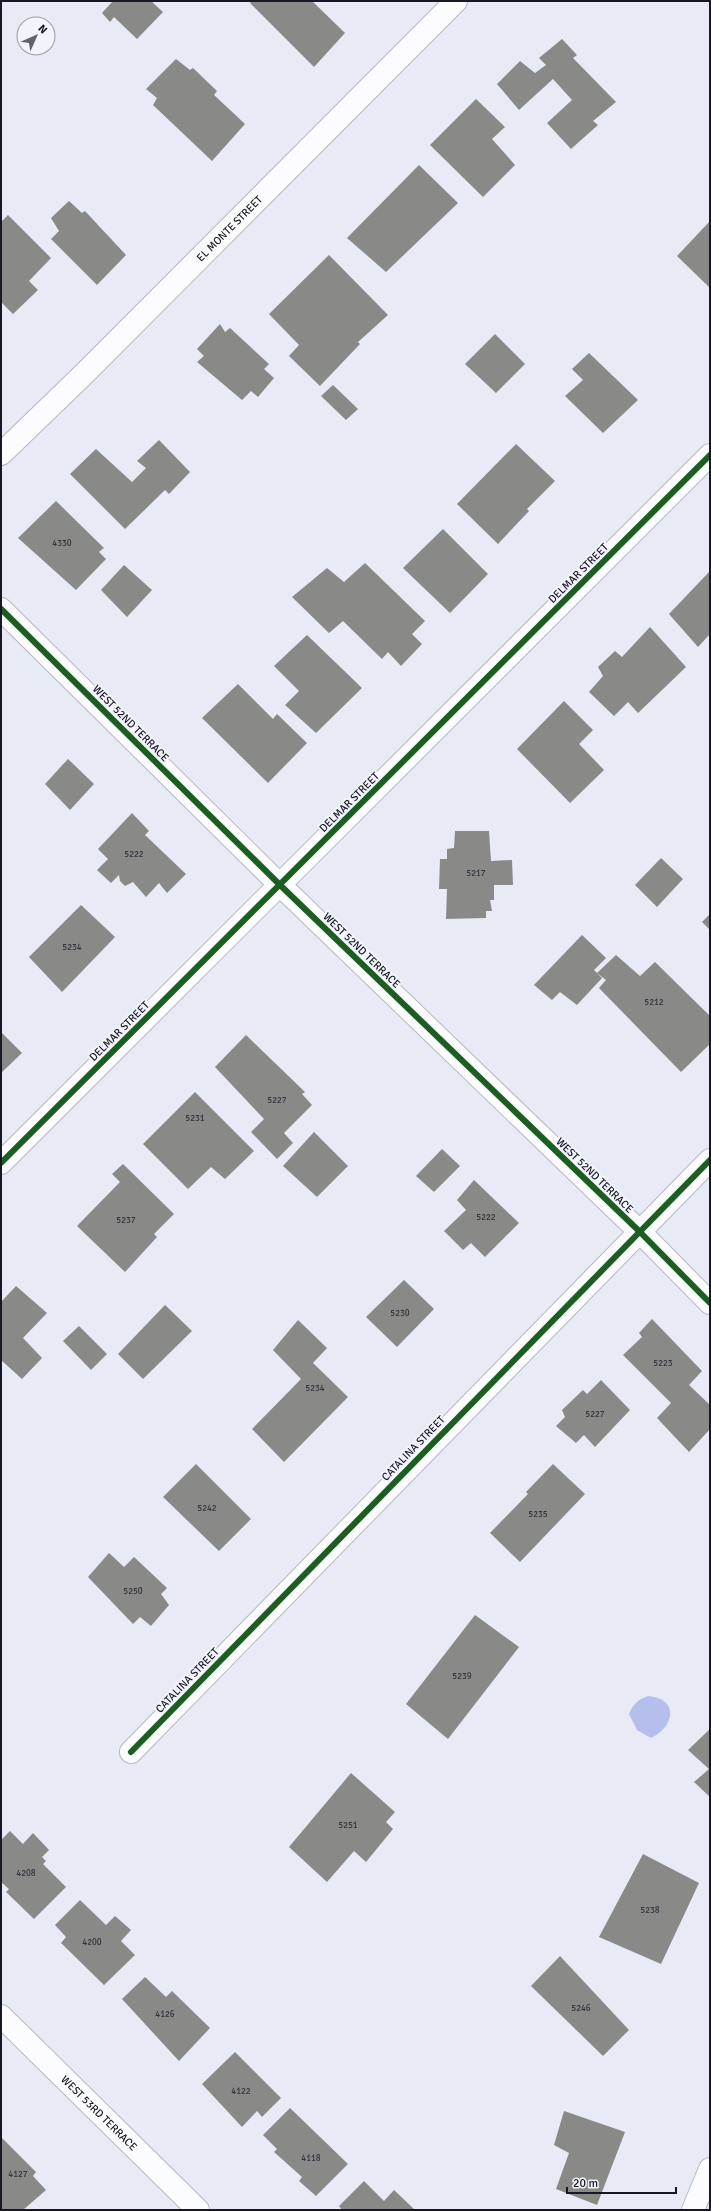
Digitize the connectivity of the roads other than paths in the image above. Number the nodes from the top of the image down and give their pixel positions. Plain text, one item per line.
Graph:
1 (456, 1) edge
2 (1, 454) edge
3 (710, 455) edge
4 (1, 609) edge
5 (280, 885) junction
6 (710, 1160) edge
7 (1, 1163) edge
8 (639, 1231) junction
9 (710, 1303) edge
10 (131, 1752) dead end
11 (1, 2016) edge
12 (710, 2169) edge
13 (198, 2210) edge
14 (693, 2210) edge

1 - 2 street, EL MONTE STREET
3 - 5 street, DELMAR STREET
4 - 5 street, WEST 52ND TERRACE
5 - 7 street, DELMAR STREET
5 - 8 street, WEST 52ND TERRACE
6 - 8 street, CATALINA STREET
8 - 9 street, WEST 52ND TERRACE
8 - 10 street, CATALINA STREET
11 - 13 street, WEST 53RD TERRACE
12 - 14 street

